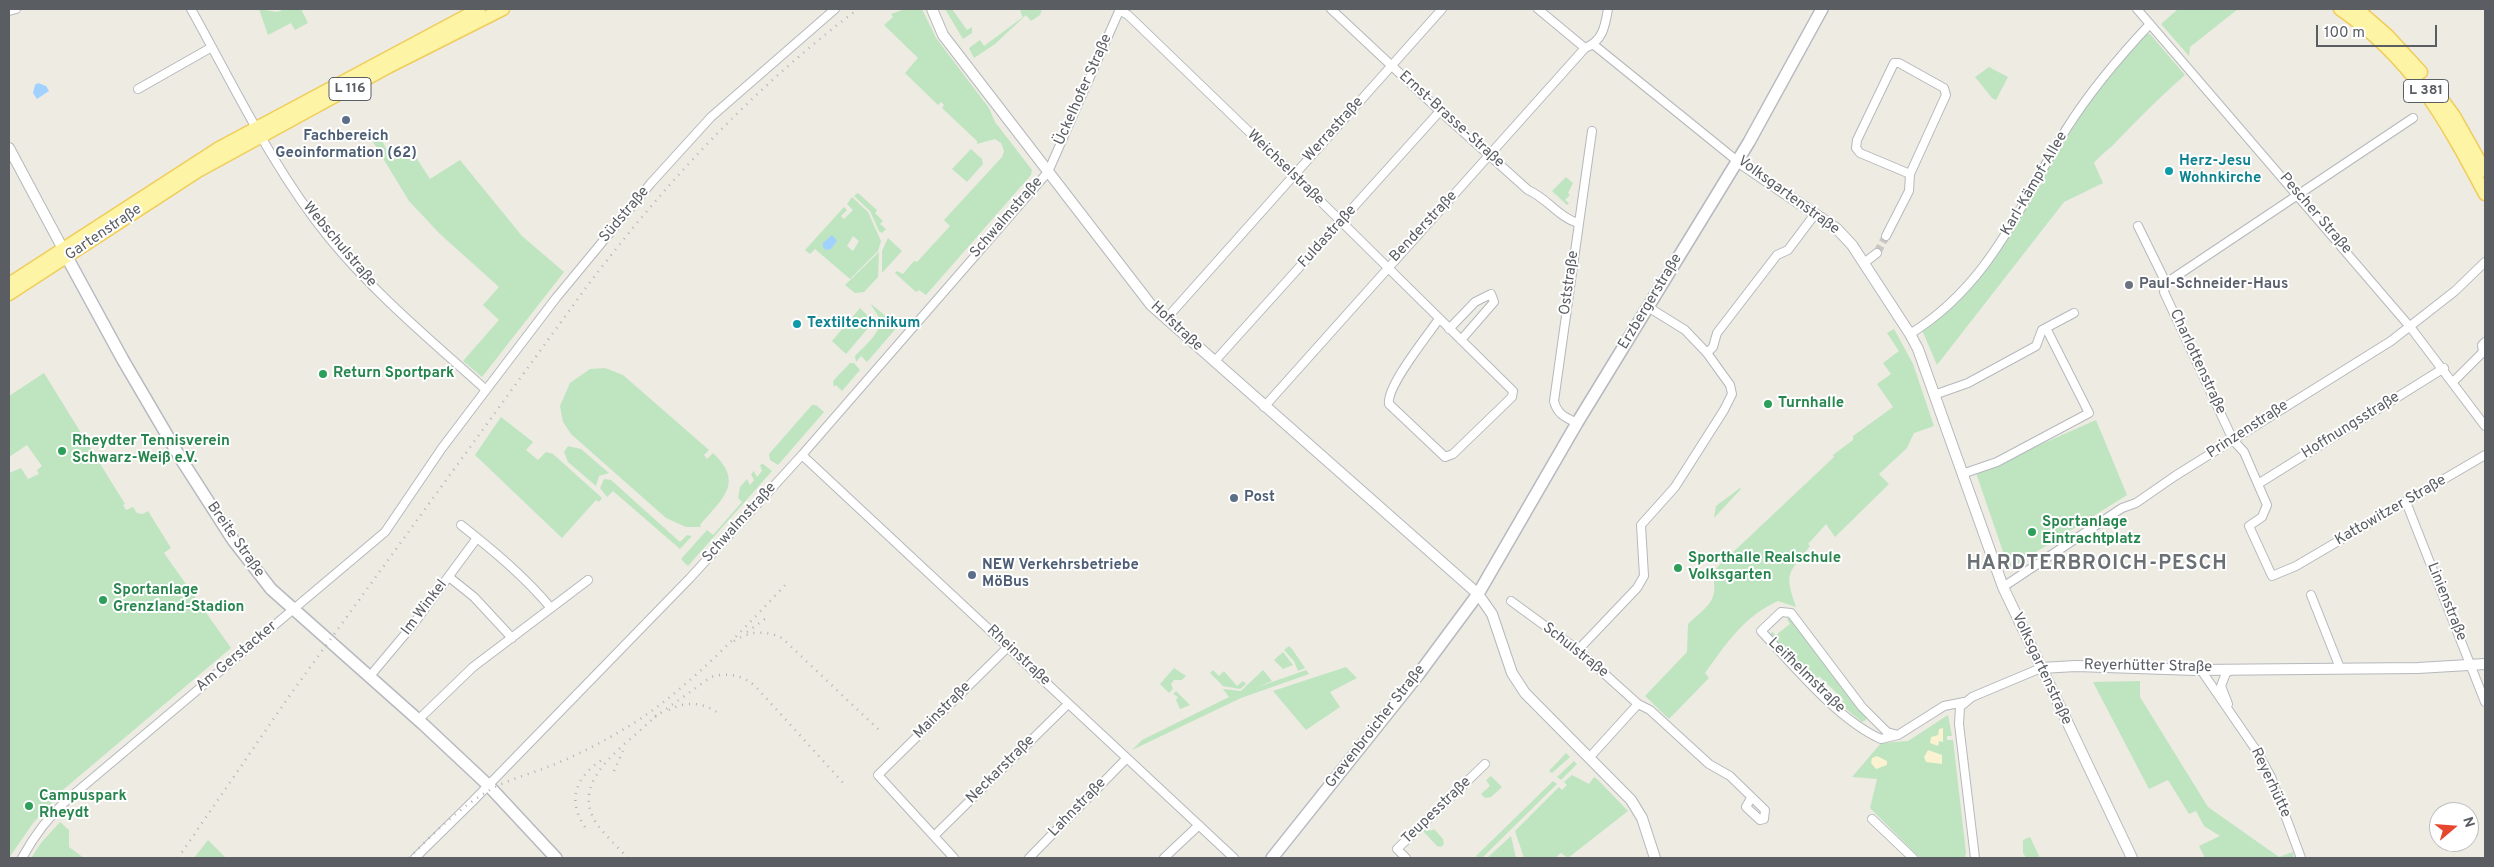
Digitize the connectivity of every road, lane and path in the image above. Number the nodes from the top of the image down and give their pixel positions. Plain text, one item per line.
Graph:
1 (16, 9) edge
2 (191, 9) edge
3 (479, 9) edge
4 (503, 9) edge
5 (835, 9) edge
6 (932, 9) edge
7 (1331, 9) edge
8 (1442, 9) edge
9 (1538, 9) edge
10 (1608, 9) edge
11 (1822, 9) edge
12 (2137, 9) edge
13 (2340, 9) edge
14 (2357, 9) edge
15 (1120, 10) edge
16 (9, 11) edge
17 (2150, 24) junction
18 (1594, 44) junction
19 (212, 46) junction
20 (1585, 48) junction
21 (1392, 66) junction
22 (138, 89) dead end
23 (1440, 111) junction
24 (2413, 118) dead end
25 (257, 129) junction
26 (1592, 131) dead end
27 (2471, 146) junction
28 (9, 148) edge
29 (1490, 156) junction
30 (1736, 160) junction
31 (2485, 166) edge
32 (2485, 171) edge
33 (1048, 172) junction
34 (1910, 174) junction
35 (1294, 175) junction
36 (2485, 194) edge
37 (2298, 195) junction
38 (1815, 214) junction
39 (1342, 222) junction
40 (1578, 223) junction
41 (2138, 226) dead end
42 (1886, 236) tunnel mouth
43 (65, 253) junction
44 (1877, 253) tunnel mouth
45 (1864, 262) junction
46 (2485, 262) edge
47 (1387, 267) junction
48 (2166, 283) junction
49 (9, 284) edge
50 (9, 294) edge
51 (1648, 307) junction
52 (2074, 313) dead end
53 (1166, 319) junction
54 (1439, 320) junction
55 (2046, 328) junction
56 (2411, 328) junction
57 (1449, 329) junction
58 (1910, 334) junction
59 (1461, 340) junction
60 (2485, 342) edge
61 (1707, 353) junction
62 (1214, 362) junction
63 (2444, 368) junction
64 (2454, 381) junction
65 (486, 390) junction
66 (1934, 395) junction
67 (1264, 407) junction
68 (1577, 423) junction
69 (2485, 426) edge
70 (2233, 440) junction
71 (442, 448) joint
72 (802, 455) junction
73 (2485, 455) edge
74 (1962, 474) junction
75 (2258, 484) junction
76 (2406, 502) junction
77 (461, 525) dead end
78 (477, 538) junction
79 (2296, 566) joint
80 (449, 577) junction
81 (588, 580) dead end
82 (2003, 587) junction
83 (1478, 594) junction
84 (2311, 595) dead end
85 (1511, 601) dead end
86 (551, 608) junction
87 (293, 610) junction
88 (512, 638) junction
89 (1008, 647) junction
90 (1578, 650) junction
91 (2485, 664) edge
92 (2472, 667) junction
93 (2041, 668) junction
94 (2340, 668) junction
95 (2234, 669) junction
96 (2201, 670) junction
97 (370, 676) junction
98 (1964, 702) junction
99 (2485, 702) edge
100 (1068, 704) junction
101 (1638, 704) junction
102 (2231, 712) junction
103 (1874, 718) junction
104 (418, 720) junction
105 (1863, 729) junction
106 (1902, 733) junction
107 (1126, 758) junction
108 (1589, 758) junction
109 (1485, 764) dead end
110 (488, 785) junction
111 (1751, 798) dead end
112 (1872, 819) dead end
113 (1199, 825) junction
114 (934, 836) junction
115 (22, 858) edge
116 (415, 858) edge
117 (556, 858) edge
118 (954, 858) edge
119 (1029, 858) edge
120 (1164, 858) edge
121 (1234, 858) edge
122 (1272, 858) edge
123 (1406, 858) edge
124 (1655, 858) edge
125 (1914, 858) edge
126 (1975, 858) edge
127 (2132, 858) edge
128 (2301, 858) edge

1 - 16 street
2 - 19 street, Webschulstraße
3 - 25 main road, L 116
4 - 25 main road, L 116
5 - 65 street, Südstraße
6 - 33 street, Hofstraße
7 - 21 street, Ernst-Brasse-Straße
8 - 21 street, Werrastraße
9 - 20 street
10 - 18 street
11 - 30 main road, Erzbergerstraße
12 - 17 street, Pescher Straße
13 - 36 main road, L 381
14 - 27 main road, L 381
15 - 33 street, Ückelhofer Straße
15 - 35 street, Weichselstraße
17 - 37 street, Pescher Straße
17 - 58 street, Karl-Kämpf-Allee
18 - 20 street
18 - 30 street, Volksgartenstraße
19 - 22 street
19 - 25 street, Webschulstraße
20 - 29 street, Benderstraße
21 - 23 street, Ernst-Brasse-Straße
21 - 35 street, Werrastraße
23 - 29 street, Ernst-Brasse-Straße
23 - 39 street, Fuldastraße
24 - 37 street
25 - 43 main road, Gartenstraße / L 116
25 - 65 street, Webschulstraße
26 - 40 street, Oststraße
27 - 31 street
27 - 32 main road, L 381
28 - 43 street, Breite Straße
29 - 40 street, Ernst-Brasse-Straße
29 - 47 street, Benderstraße
30 - 38 street, Volksgartenstraße
30 - 51 main road, Erzbergerstraße
33 - 53 street, Hofstraße
33 - 72 street, Schwalmstraße
34 - 34 street
34 - 42 street
35 - 39 street, Weichselstraße
35 - 53 street, Werrastraße
37 - 48 street
37 - 56 street, Pescher Straße
38 - 45 street, Volksgartenstraße
38 - 61 street
39 - 47 street, Weichselstraße
39 - 62 street, Fuldastraße
40 - 68 street, Oststraße
41 - 48 street, Charlottenstraße
43 - 49 main road, Gartenstraße / L 116
43 - 50 main road, Gartenstraße / L 116
43 - 87 main road, Breite Straße
44 - 45 street
45 - 58 street, Volksgartenstraße
46 - 56 street, Prinzenstraße
47 - 54 street, Weichselstraße
47 - 67 street, Benderstraße
48 - 70 street, Charlottenstraße
51 - 61 street
51 - 68 main road, Erzbergerstraße
52 - 55 street
53 - 62 street, Hofstraße
54 - 57 street, Weichselstraße
54 - 59 street, Weichselstraße
55 - 66 street
55 - 74 street
56 - 63 street, Pescher Straße
56 - 70 street, Prinzenstraße
57 - 59 street, Weichselstraße
57 - 59 street
58 - 66 street, Volksgartenstraße
60 - 64 street
61 - 90 street
62 - 67 street, Hofstraße
63 - 64 street, Pescher Straße
63 - 75 street, Hoffnungsstraße
64 - 69 street, Pescher Straße
65 - 71 street, Südstraße
66 - 74 street, Volksgartenstraße
67 - 83 street, Hofstraße
68 - 83 main road, Erzbergerstraße
70 - 75 street, Charlottenstraße
70 - 82 street, Prinzenstraße
71 - 87 street, Am Gerstacker
72 - 89 street, Rheinstraße
72 - 110 street, Schwalmstraße
73 - 76 street, Kattowitzer Straße
74 - 82 street, Volksgartenstraße
75 - 79 street, Charlottenstraße
76 - 79 street, Kattowitzer Straße
76 - 92 street, Linienstraße
77 - 78 street
78 - 80 street, Im Winkel
78 - 86 street
80 - 88 street
80 - 97 street, Im Winkel
81 - 86 street
82 - 93 street, Volksgartenstraße
83 - 108 street, Hofstraße
83 - 122 main road, Grevenbroicher Straße
84 - 94 street
85 - 90 street, Schulstraße
86 - 88 street
87 - 97 main road, Breite Straße
87 - 115 street, Am Gerstacker
88 - 104 street
89 - 100 street, Rheinstraße
89 - 114 street, Mainstraße
90 - 101 street, Schulstraße
91 - 92 street, Reyerhütter Straße
92 - 94 street, Reyerhütter Straße
92 - 99 street, Linienstraße
93 - 96 street, Reyerhütter Straße
93 - 98 street, Reyerhütter Straße
93 - 127 street, Volksgartenstraße
94 - 95 street, Reyerhütter Straße
95 - 96 street, Reyerhütter Straße
95 - 102 street, Reyerhütte
96 - 102 street, Reyerhütte
97 - 104 main road, Breite Straße
98 - 106 street, Reyerhütter Straße
98 - 126 street
100 - 107 street, Rheinstraße
100 - 114 street, Neckarstraße
101 - 108 street
101 - 111 street, Schulstraße
102 - 128 street, Reyerhütte
103 - 105 street
103 - 105 street, Leifhelmstraße
103 - 106 street, Leifhelmstraße
104 - 110 main road, Breite Straße
105 - 106 street, Leifhelmstraße
107 - 113 street, Rheinstraße
107 - 119 street, Lahnstraße
108 - 124 street, Hofstraße
109 - 123 street, Teupesstraße
110 - 116 street, Schwalmstraße
110 - 117 main road, Breite Straße
112 - 125 street
113 - 120 street
113 - 121 street, Rheinstraße
114 - 118 street

